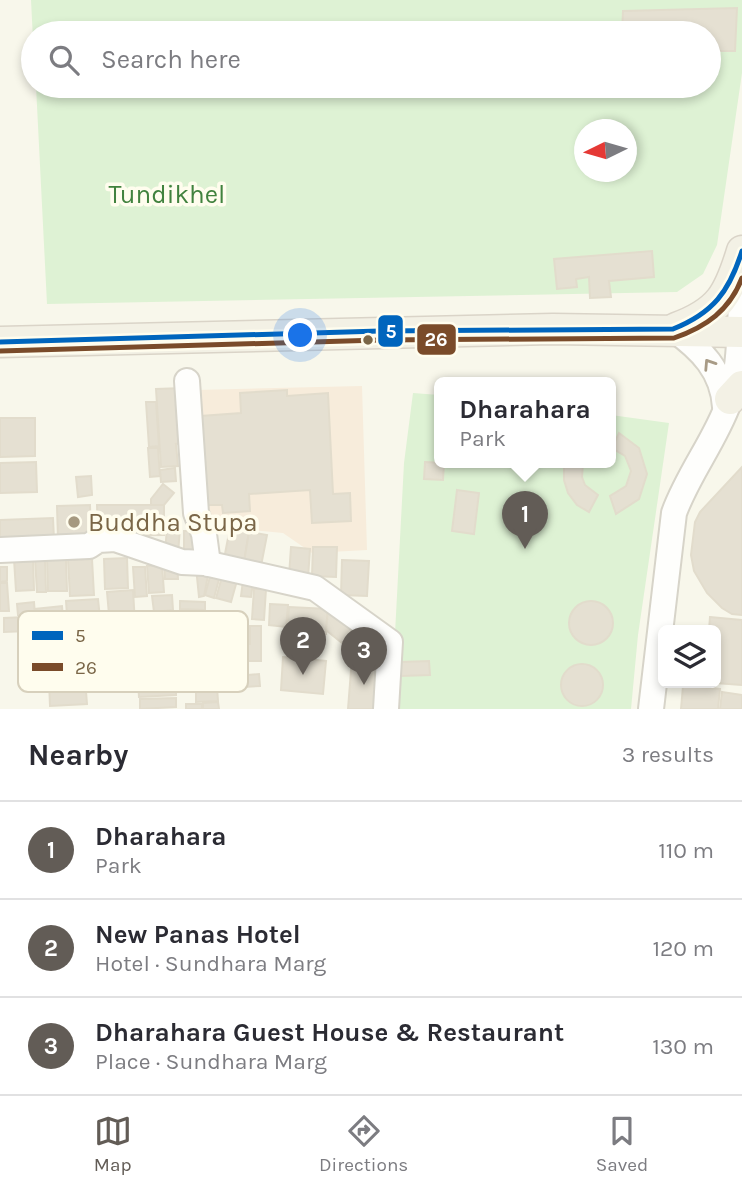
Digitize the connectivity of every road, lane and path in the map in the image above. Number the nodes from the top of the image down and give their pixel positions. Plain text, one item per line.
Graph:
1 (742, 251) edge
2 (742, 290) edge
3 (673, 330) junction
4 (740, 332) edge
5 (0, 342) edge
6 (187, 381) dead end
7 (732, 399) edge
8 (0, 550) edge
9 (208, 564) junction
10 (386, 709) edge
11 (651, 709) edge

1 - 3 main road
2 - 4 street
3 - 4 main road
3 - 5 main road
7 -> 3 street
4 - 7 street
6 - 9 street
7 - 11 street
8 - 9 street
9 - 10 street

